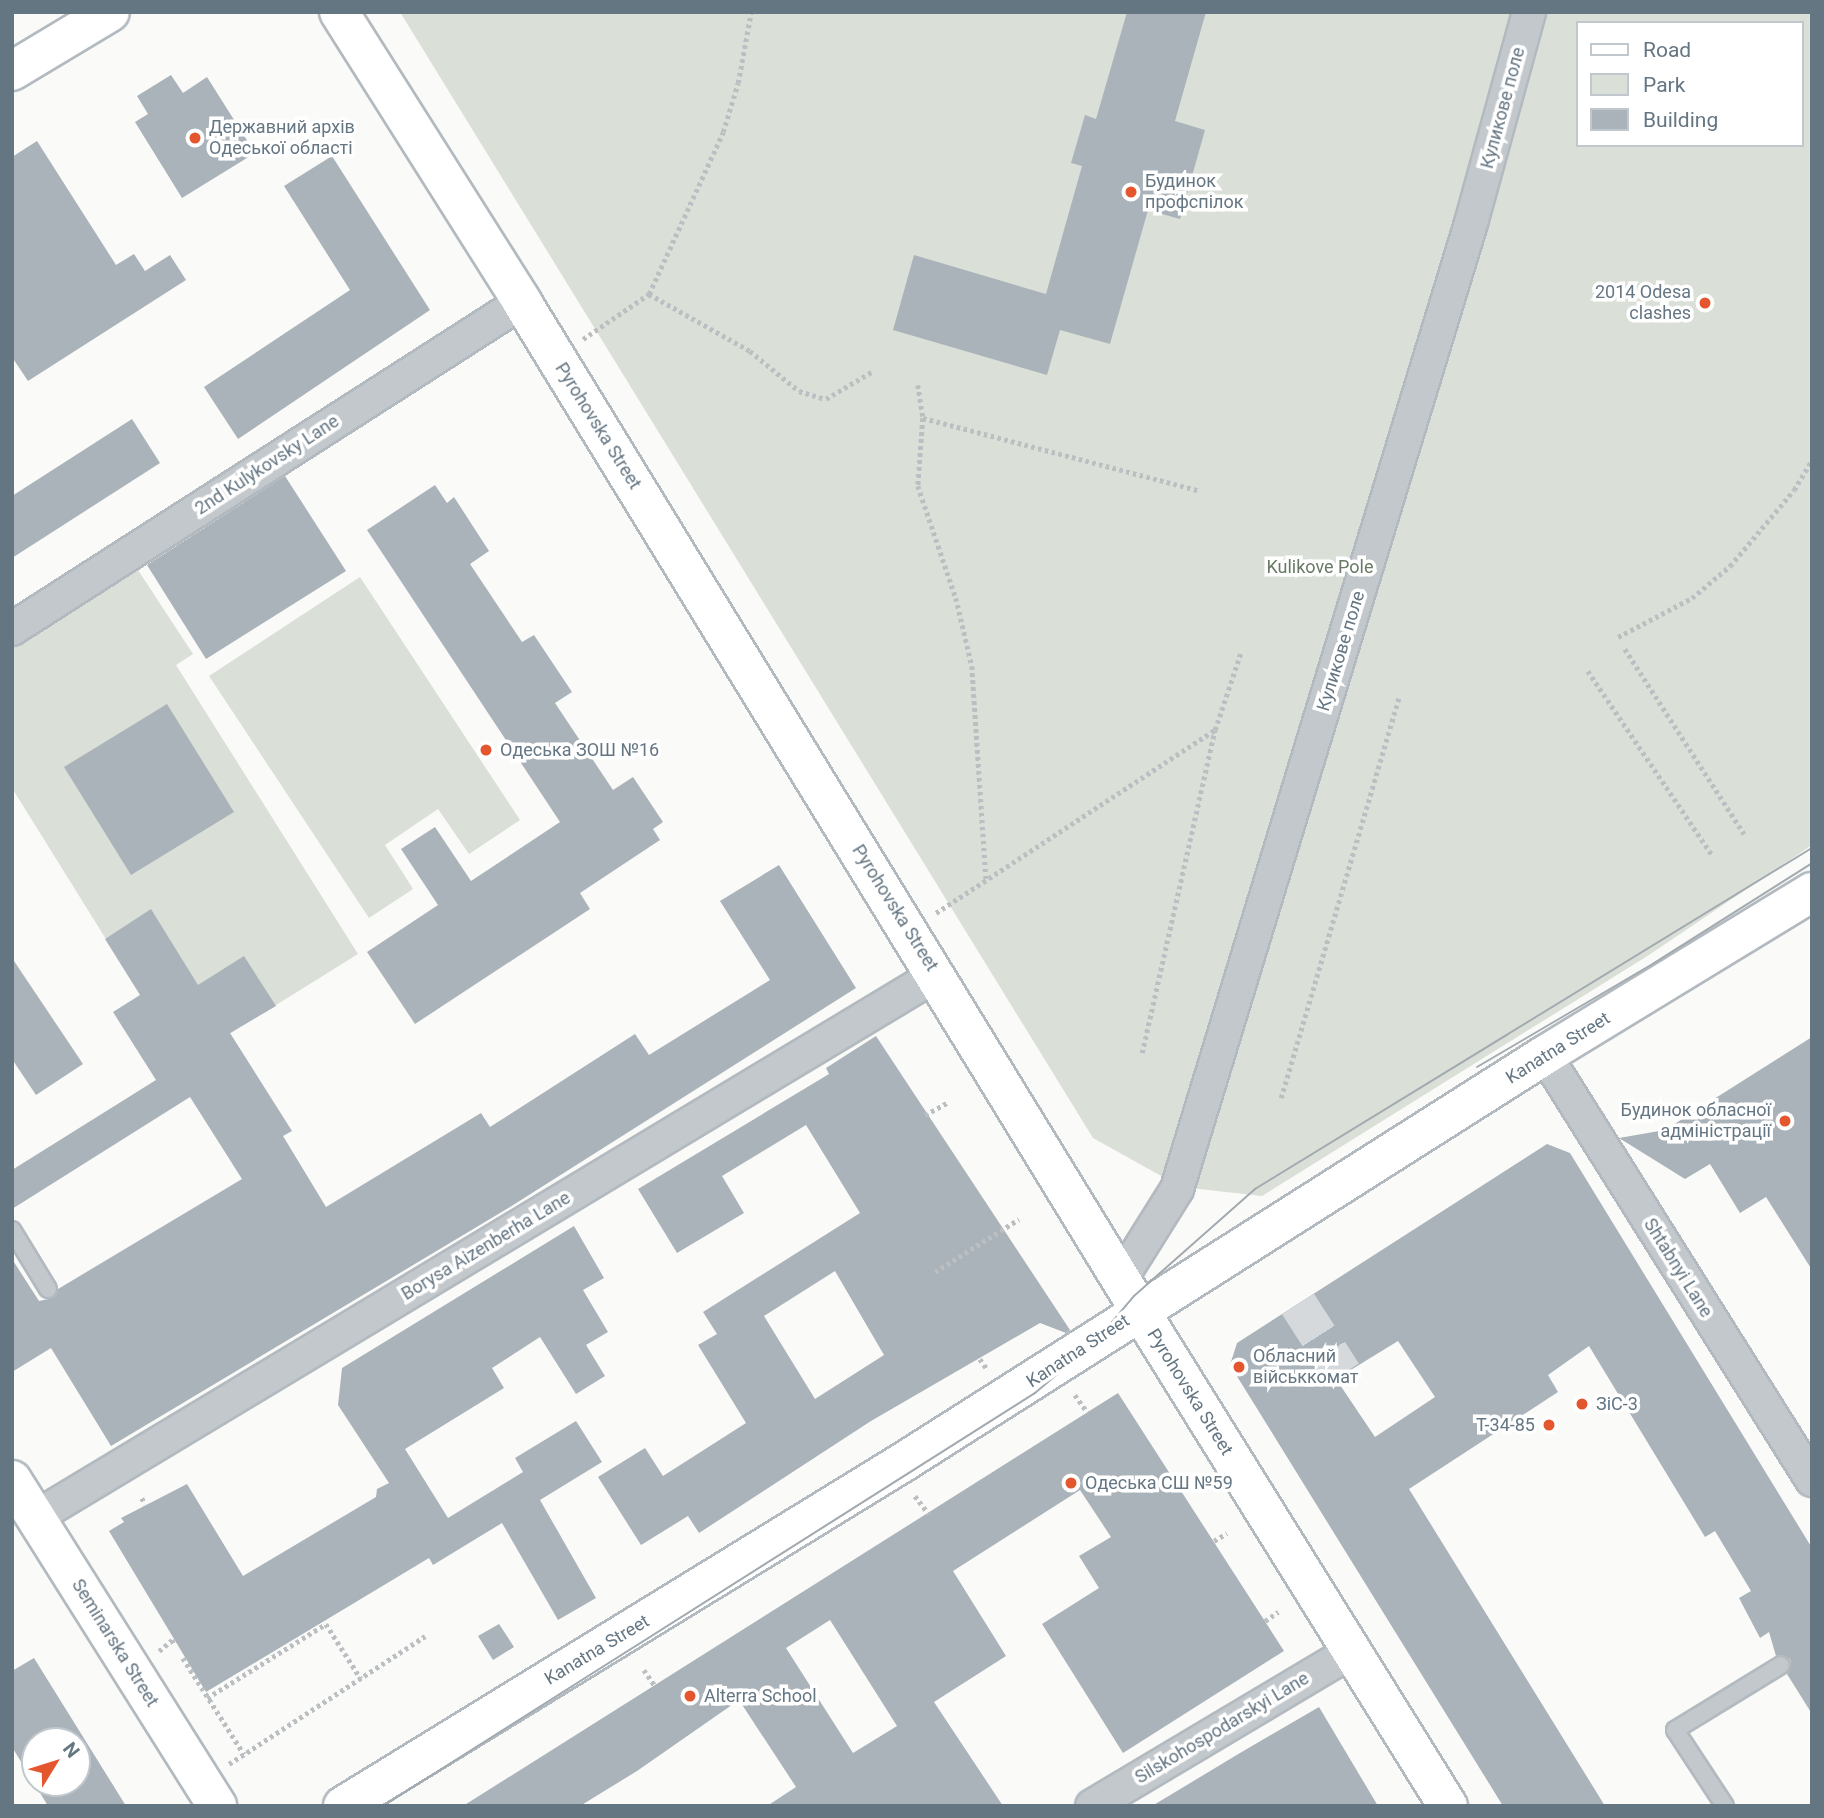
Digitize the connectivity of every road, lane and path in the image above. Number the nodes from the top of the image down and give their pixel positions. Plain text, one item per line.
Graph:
1 (110, 12) edge
2 (340, 12) edge
3 (751, 12) edge
4 (1529, 12) edge
5 (12, 71) edge
6 (649, 295) junction
7 (522, 302) junction
8 (556, 357) junction
9 (873, 371) dead end
10 (918, 386) dead end
11 (923, 418) junction
12 (1812, 460) edge
13 (1198, 490) dead end
14 (12, 629) edge
15 (1618, 637) dead end
16 (1625, 649) dead end
17 (1241, 652) dead end
18 (1588, 671) dead end
19 (1399, 696) dead end
20 (1216, 730) junction
21 (1744, 835) dead end
22 (1712, 855) dead end
23 (986, 879) junction
24 (1812, 892) edge
25 (909, 931) junction
26 (936, 975) junction
27 (1142, 1053) dead end
28 (1545, 1055) junction
29 (1281, 1098) dead end
30 (948, 1102) dead end
31 (925, 1115) dead end
32 (1019, 1219) dead end
33 (12, 1230) edge
34 (935, 1272) dead end
35 (1122, 1277) junction
36 (48, 1289) dead end
37 (1140, 1311) junction
38 (1074, 1394) dead end
39 (1088, 1413) dead end
40 (12, 1480) edge
41 (1812, 1480) edge
42 (915, 1496) dead end
43 (142, 1498) dead end
44 (145, 1504) dead end
45 (929, 1514) dead end
46 (36, 1517) junction
47 (1227, 1533) dead end
48 (1214, 1541) dead end
49 (1279, 1612) dead end
50 (1265, 1620) dead end
51 (425, 1636) dead end
52 (175, 1645) dead end
53 (1352, 1651) junction
54 (156, 1654) dead end
55 (183, 1658) dead end
56 (1781, 1665) dead end
57 (644, 1670) dead end
58 (361, 1679) junction
59 (655, 1686) dead end
60 (207, 1698) junction
61 (244, 1754) junction
62 (228, 1765) dead end
63 (217, 1806) edge
64 (343, 1806) edge
65 (1092, 1806) edge
66 (1448, 1806) edge
67 (1725, 1806) edge

1 - 5 main road
2 - 7 main road, Pyrohovska Street
3 - 6 path
4 - 35 street, Куликове поле
6 - 8 path
6 - 9 path
7 - 8 main road, Pyrohovska Street
7 - 14 street, 2nd Kulykovsky Lane
8 - 25 main road, Pyrohovska Street
10 - 11 path
11 - 13 path
11 - 23 path
12 - 15 path
16 - 21 path
17 - 20 path
18 - 22 path
19 - 29 path
20 - 23 path
20 - 27 path
23 - 25 path
24 - 28 main road, Kanatna Street
25 - 26 main road, Pyrohovska Street
26 - 35 main road, Pyrohovska Street
26 - 46 street, Borysa Aizenberha Lane
28 - 37 main road, Kanatna Street
28 - 41 street, Shtabnyi Lane
30 - 31 path
32 - 34 path
33 - 36 lane
35 - 37 main road, Pyrohovska Street
37 - 53 main road, Pyrohovska Street
37 - 64 main road, Kanatna Street
38 - 39 path
40 - 46 main road, Seminarska Street
42 - 45 path
43 - 44 path
46 - 63 main road, Seminarska Street
47 - 48 path
49 - 50 path
51 - 58 path
52 - 54 path
53 - 65 street, Silskohospodarskyi Lane
53 - 66 main road, Pyrohovska Street
55 - 60 path
56 - 67 lane
57 - 59 path
58 - 60 path
58 - 61 path
60 - 61 path
61 - 62 path

